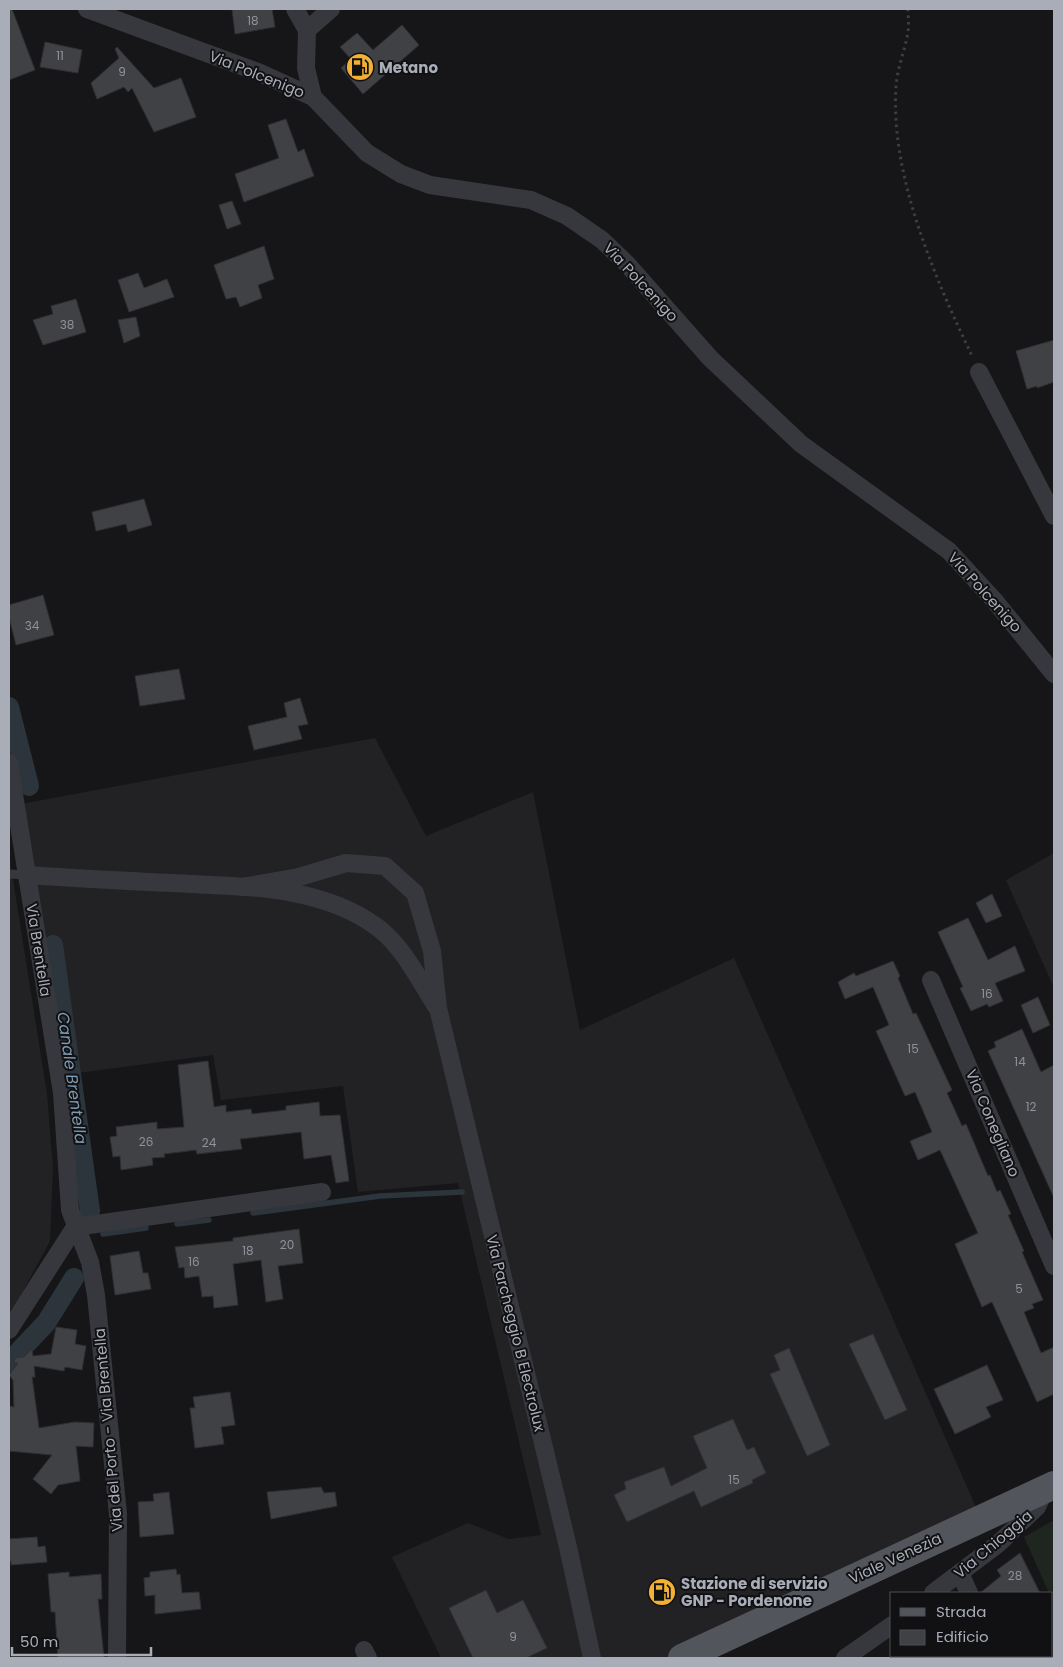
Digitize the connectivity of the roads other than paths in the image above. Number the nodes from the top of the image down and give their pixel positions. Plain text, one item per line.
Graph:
1 (87, 9) edge
2 (295, 9) edge
3 (331, 9) edge
4 (307, 30) junction
5 (312, 97) junction
6 (979, 372) road end
7 (1054, 516) edge
8 (1054, 674) edge
9 (9, 763) edge
10 (320, 871) junction
11 (9, 874) edge
12 (27, 875) junction
13 (242, 887) junction
14 (318, 899) junction
15 (931, 980) dead end
16 (438, 1008) junction
17 (322, 1192) dead end
18 (75, 1227) junction
19 (90, 1262) joint
20 (1054, 1266) edge
21 (9, 1330) edge
22 (1050, 1487) edge
23 (960, 1573) junction
24 (934, 1592) edge
25 (969, 1592) edge
26 (890, 1626) edge
27 (117, 1658) edge
28 (592, 1658) edge
29 (682, 1658) edge
30 (845, 1658) edge

1 - 5 street, Via Polcenigo
2 - 4 street
3 - 4 street
4 - 5 street
5 - 8 street, Via Polcenigo
6 - 7 street
9 - 12 street, Via Brentella
10 - 13 street, Via Parcheggio B Electrolux
10 - 14 street
10 - 16 street, Via Parcheggio B Electrolux
11 - 12 lane
12 - 13 street, Via Parcheggio B Electrolux
12 - 18 street, Via Brentella
13 - 14 street, Via Parcheggio B Electrolux
14 - 16 street, Via Parcheggio B Electrolux
15 - 20 street, Via Conegliano
16 - 28 street, Via Parcheggio B Electrolux
17 - 18 street
18 - 19 street, Via Brentella
18 - 21 street
19 - 27 street, Via del Porto - Via Brentella
22 - 23 street, Via Chioggia
22 - 29 main road, Viale Venezia
23 - 24 street, Via Chioggia
23 - 25 street
26 - 30 street

